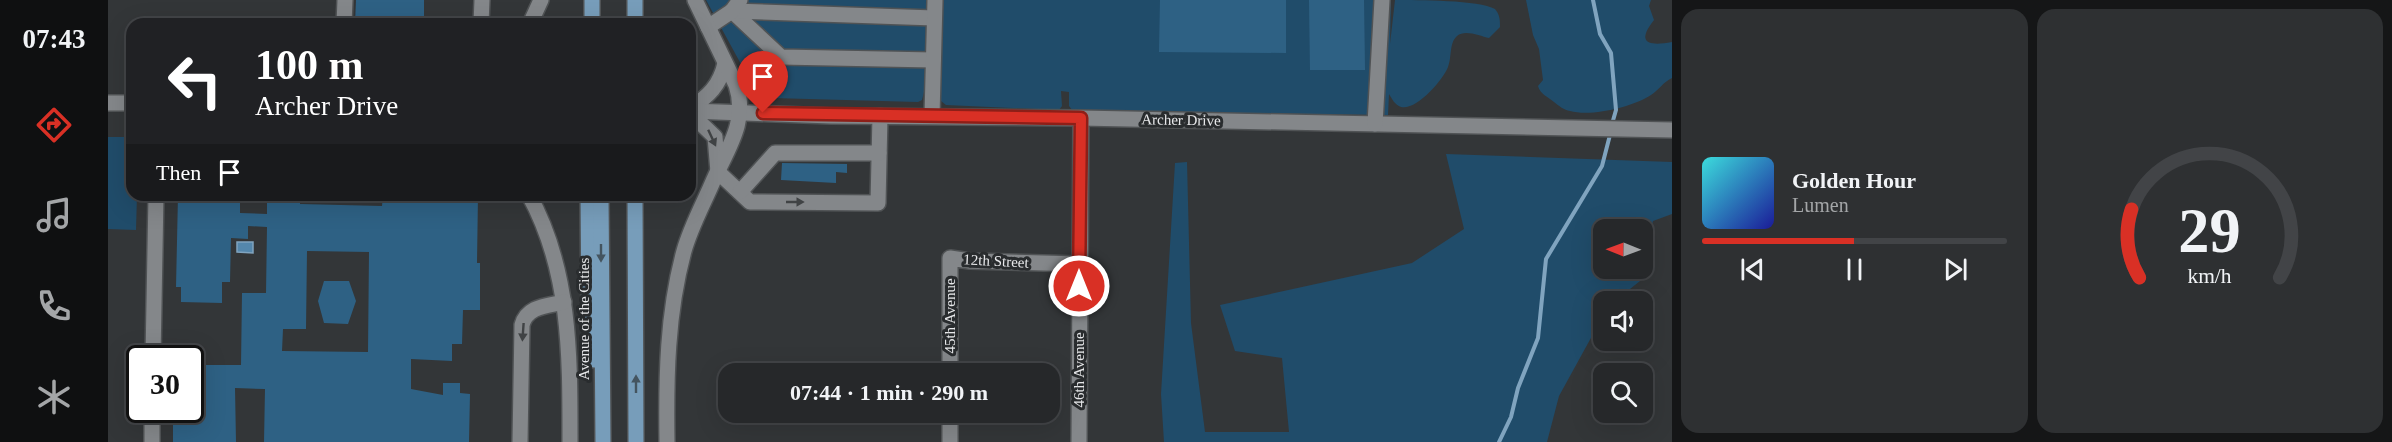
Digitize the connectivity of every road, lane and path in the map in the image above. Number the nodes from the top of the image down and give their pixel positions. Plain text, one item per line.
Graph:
1 (345, 0) edge
2 (482, 0) edge
3 (541, 0) edge
4 (592, 0) edge
5 (601, 0) edge
6 (635, 0) edge
7 (695, 0) edge
8 (935, 0) edge
9 (1382, 0) edge
10 (736, 6) edge
11 (839, 8) edge
12 (344, 18) edge
13 (481, 18) edge
14 (533, 18) edge
15 (592, 18) edge
16 (601, 18) edge
17 (635, 18) edge
18 (934, 18) junction
19 (708, 27) junction
20 (933, 60) junction
21 (725, 63) junction
22 (108, 103) edge
23 (126, 103) edge
24 (696, 106) edge
25 (696, 111) edge
26 (740, 112) junction
27 (880, 116) junction
28 (932, 116) junction
29 (696, 117) edge
30 (1081, 118) junction
31 (1375, 124) junction
32 (1672, 130) edge
33 (775, 153) junction
34 (879, 153) junction
35 (717, 172) junction
36 (879, 191) junction
37 (740, 192) junction
38 (156, 201) edge
39 (531, 201) edge
40 (588, 201) edge
41 (601, 201) edge
42 (635, 204) edge
43 (950, 258) joint
44 (1078, 264) junction
45 (564, 302) junction
46 (636, 314) junction
47 (153, 345) edge
48 (636, 350) dead end
49 (950, 363) edge
50 (152, 423) edge
51 (950, 423) edge
52 (603, 439) edge
53 (152, 442) edge
54 (520, 442) edge
55 (570, 442) edge
56 (636, 442) edge
57 (667, 442) edge
58 (950, 442) edge
59 (1079, 442) edge

1 - 12 street
2 - 13 street
3 - 14 street
4 - 15 main road
5 - 16 main road
6 - 17 main road
7 - 19 street
8 - 18 street
9 - 31 street
10 - 11 street
10 - 19 street
10 - 20 street
11 - 18 street
18 - 20 street
19 - 21 street
20 - 28 street
21 - 24 street
21 - 26 street
22 - 23 street
25 - 26 street, Archer Drive
26 - 27 street, Archer Drive
26 - 35 street
27 - 28 street, Archer Drive
27 - 34 street
28 - 30 street, Archer Drive
29 -> 35 street
30 - 31 street, Archer Drive
30 - 44 street, 46th Avenue
31 - 32 street, Archer Drive
33 - 34 street
33 - 36 street
33 - 37 street
34 - 36 street
35 - 37 street
35 - 57 street
37 -> 36 street
38 - 47 street
39 - 45 street, Avenue of the Cities
40 - 52 main road
41 -> 52 main road, Avenue of the Cities
42 - 46 main road
43 - 44 street, 12th Street
43 - 49 street, 45th Avenue
44 - 59 street, 46th Avenue
45 -> 54 street
45 - 55 street, Avenue of the Cities
46 - 48 main road
56 -> 46 main road
50 - 53 street
51 - 58 street

